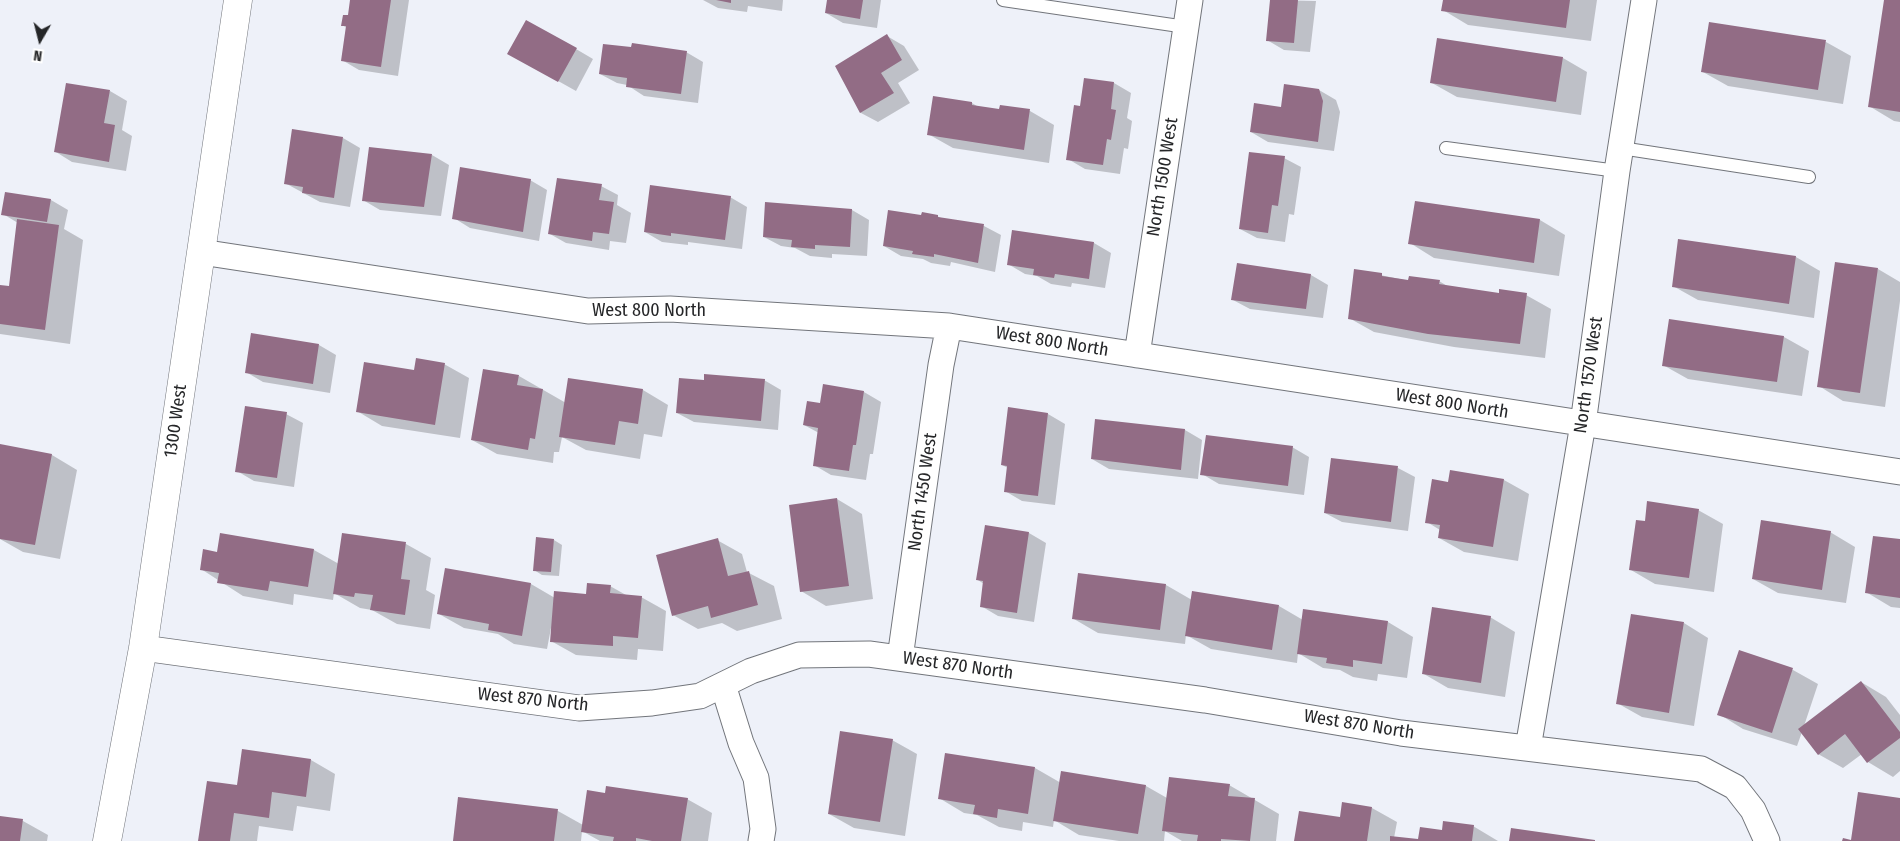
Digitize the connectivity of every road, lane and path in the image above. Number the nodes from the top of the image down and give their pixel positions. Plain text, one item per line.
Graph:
1 (238, 0) edge
2 (1003, 0) edge
3 (1190, 0) edge
4 (1644, 0) edge
5 (1186, 27) junction
6 (1446, 148) dead end
7 (1619, 160) junction
8 (1809, 177) dead end
9 (201, 252) junction
10 (949, 326) junction
11 (1137, 355) junction
12 (1583, 424) junction
13 (1900, 472) edge
14 (143, 648) junction
15 (900, 658) junction
16 (723, 684) junction
17 (1528, 748) junction
18 (1762, 831) edge
19 (107, 841) edge
20 (761, 841) edge

1 - 9 street, 1300 West
2 - 5 lane
3 - 5 street, North 1500 West
4 - 7 street, North 1570 West
5 - 11 street, North 1500 West
6 - 7 lane
7 - 8 lane
7 - 12 street, North 1570 West
9 - 10 street, West 800 North
9 - 14 street, 1300 West
10 - 11 street, West 800 North
10 - 15 street, North 1450 West
11 - 12 street, West 800 North
12 - 13 street, West 800 North
12 - 17 street, North 1570 West
14 - 16 street, West 870 North
14 - 19 street, 1300 West
15 - 16 street, West 870 North
15 - 17 street, West 870 North
16 - 20 street
17 - 18 street, West 870 North

